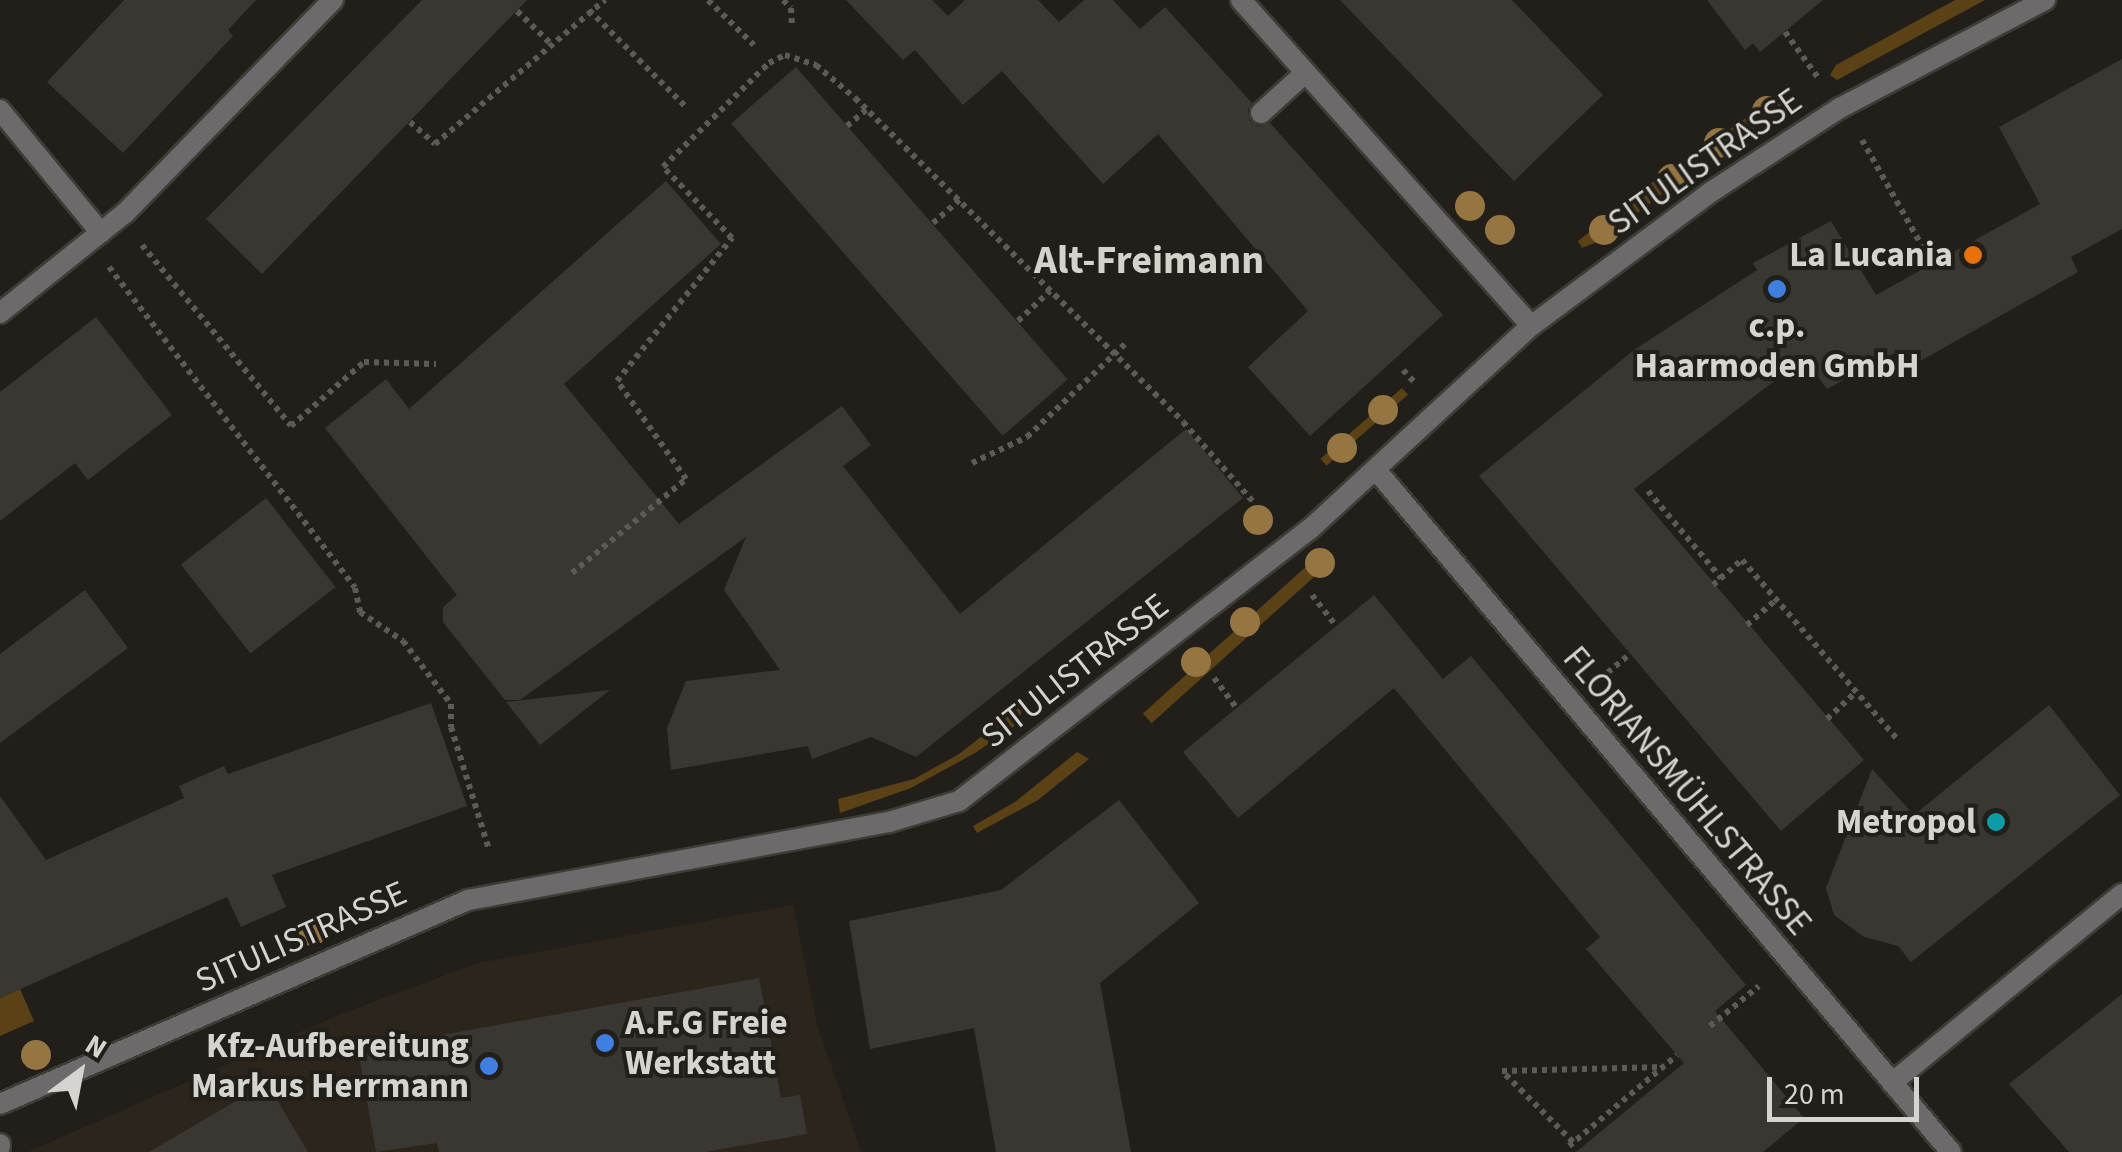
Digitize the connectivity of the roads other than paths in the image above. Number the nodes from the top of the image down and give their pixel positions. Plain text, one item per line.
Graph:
1 (332, 0) edge
2 (1241, 0) edge
3 (2045, 0) edge
4 (1305, 73) junction
5 (0, 110) edge
6 (1261, 113) dead end
7 (101, 233) junction
8 (0, 312) edge
9 (1531, 326) junction
10 (1376, 470) junction
11 (2122, 894) edge
12 (1892, 1083) junction
13 (0, 1104) edge
14 (1950, 1152) edge

1 - 7 street
2 - 4 street
3 - 9 street, SITULISTRASSE
4 - 6 street
4 - 9 street
5 - 7 street
7 - 8 street
9 - 10 street, SITULISTRASSE
10 - 12 street, FLORIANSMÜHLSTRASSE
10 - 13 street, SITULISTRASSE
11 - 12 street
12 - 14 street, FLORIANSMÜHLSTRASSE

